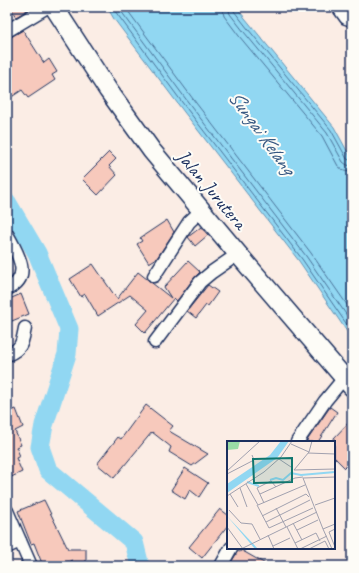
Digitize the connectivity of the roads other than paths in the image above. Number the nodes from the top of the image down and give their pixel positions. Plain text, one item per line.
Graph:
1 (47, 7) edge
2 (54, 7) edge
3 (338, 7) edge
4 (352, 20) edge
5 (7, 31) edge
6 (201, 211) junction
7 (7, 234) edge
8 (238, 254) junction
9 (154, 276) dead end
10 (7, 289) edge
11 (25, 328) dead end
12 (155, 342) dead end
13 (7, 355) edge
14 (348, 383) edge
15 (298, 441) edge
16 (7, 511) edge
17 (20, 542) junction
18 (7, 547) edge
19 (230, 549) edge
20 (222, 564) dead end
21 (31, 566) edge

1 - 5 street
2 - 6 street, Jalan Jurutera
3 - 4 street
6 - 8 street, Jalan Jurutera
6 - 9 street
7 - 10 street
8 - 12 street
8 - 14 street, Jalan Jurutera
11 - 13 street
14 - 15 street
16 - 17 street
17 - 18 street
17 - 21 street
19 - 20 street

